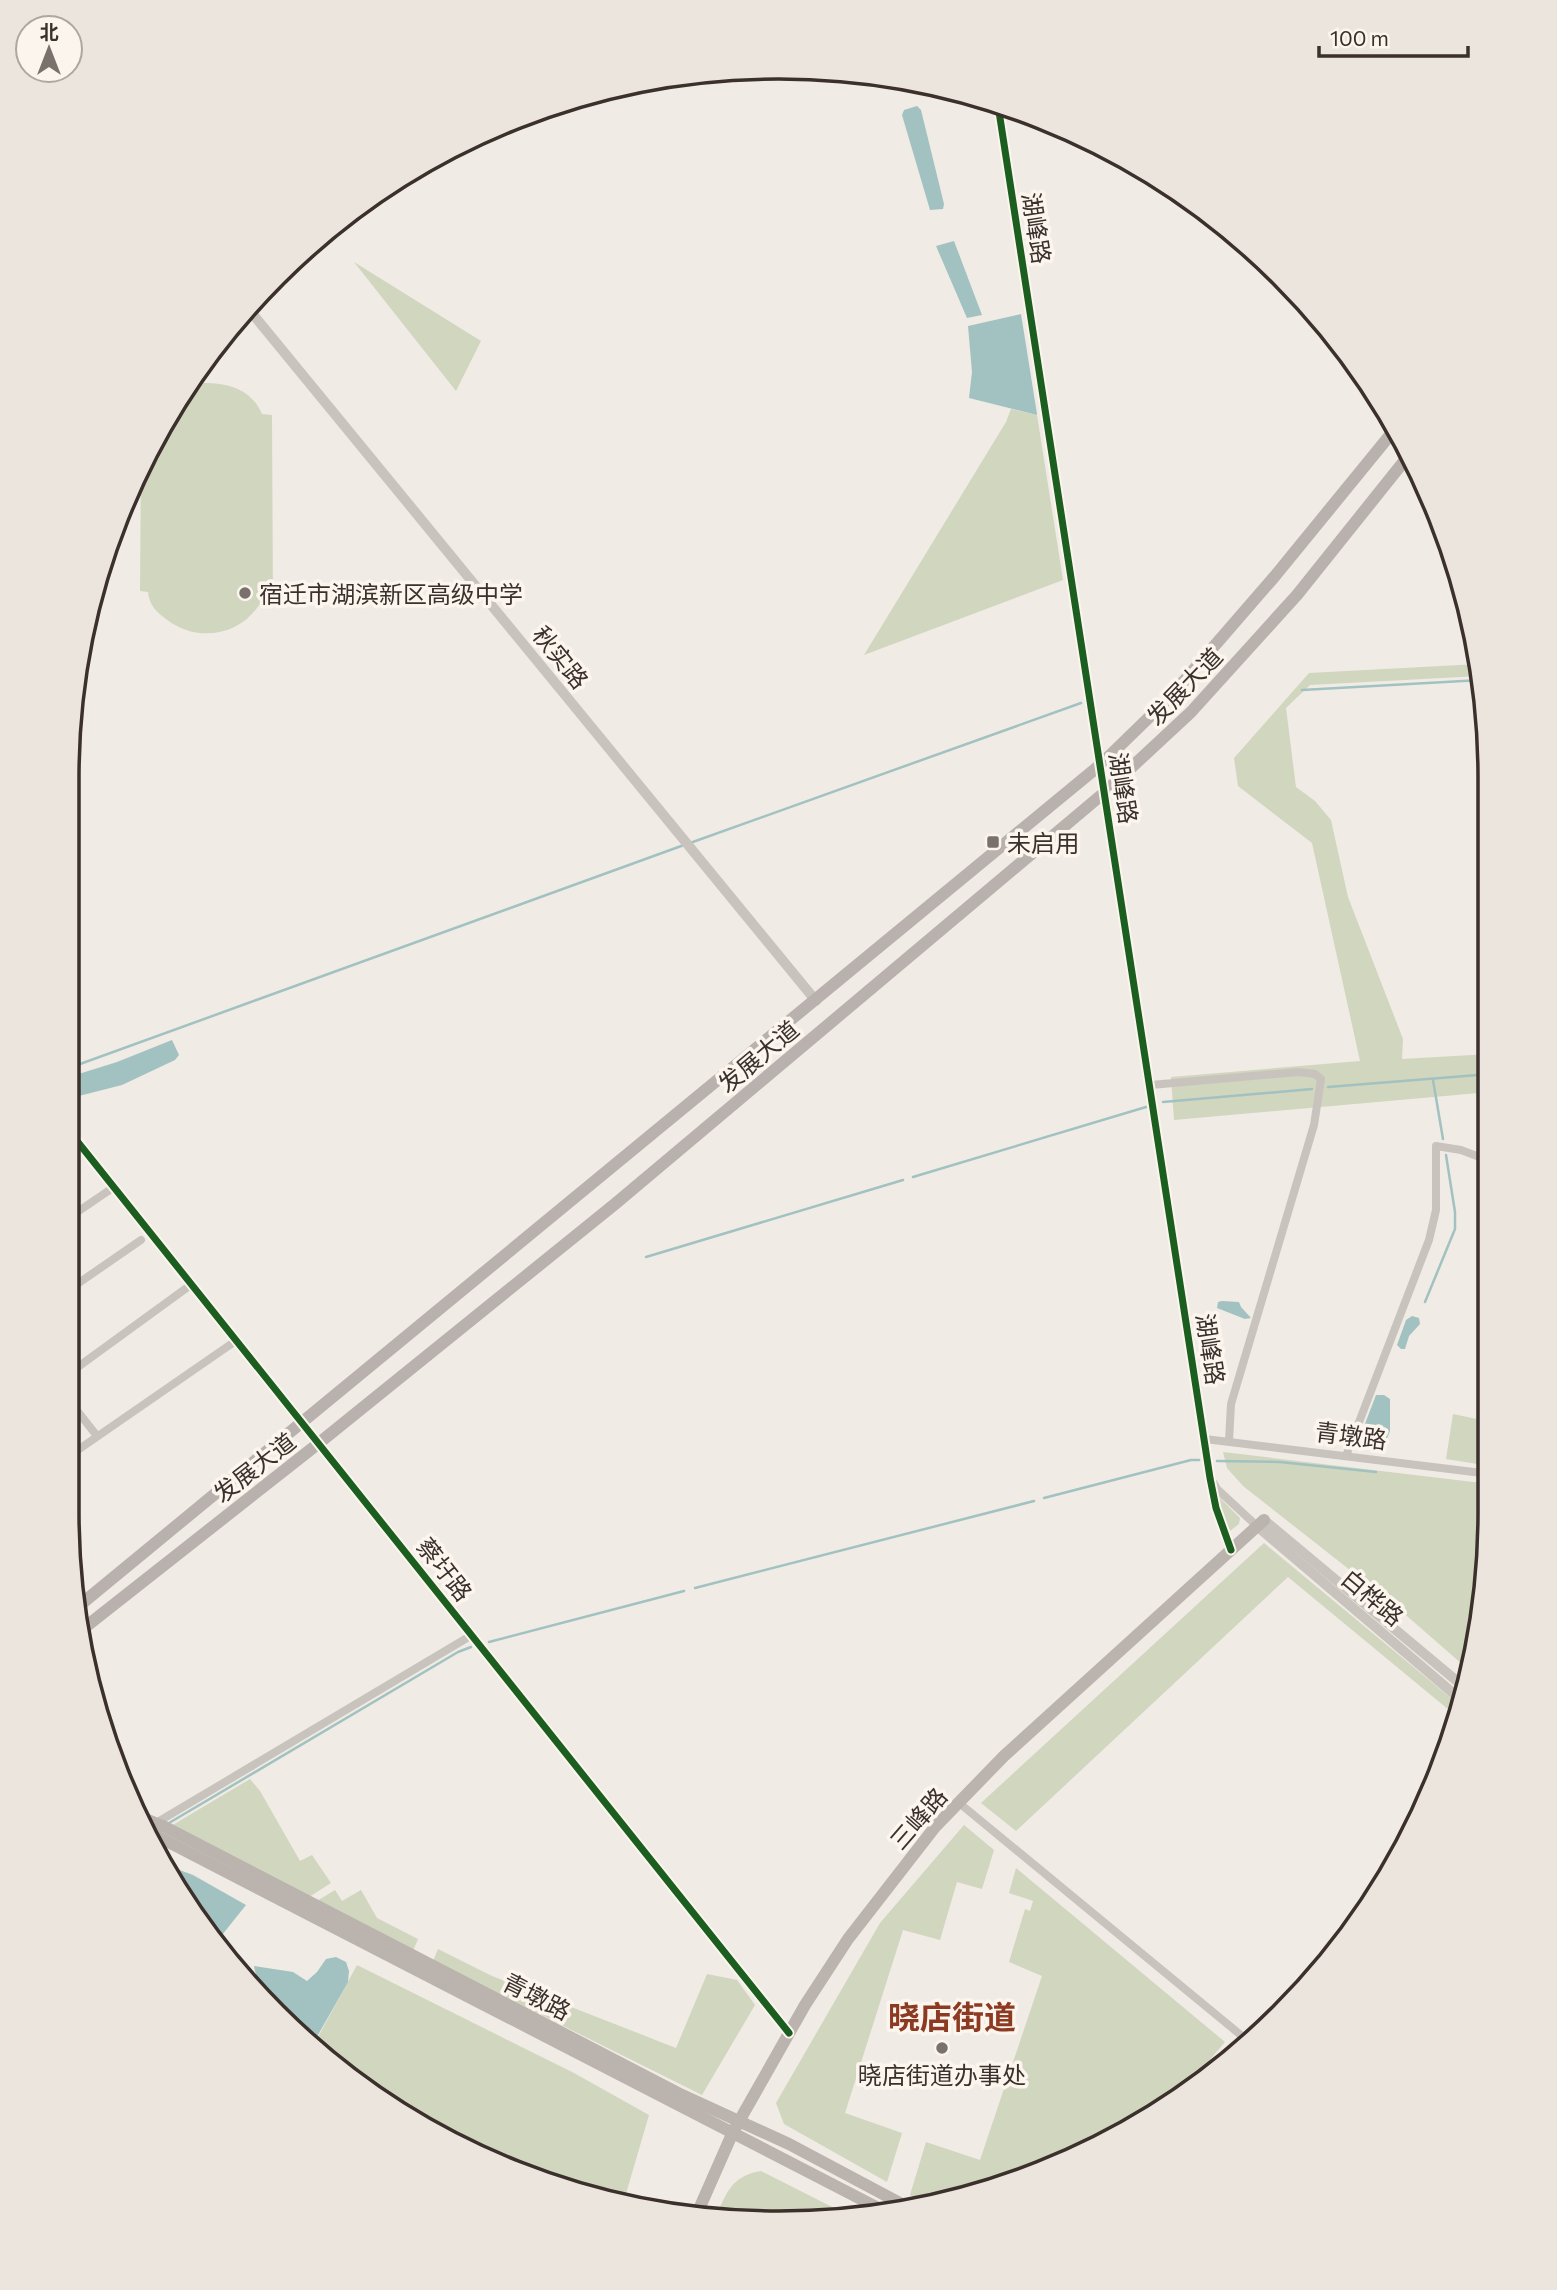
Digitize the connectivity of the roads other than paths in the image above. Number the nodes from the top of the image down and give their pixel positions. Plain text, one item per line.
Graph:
1 (1000, 115) edge
2 (254, 315) edge
3 (1389, 436) edge
4 (1403, 463) edge
5 (1100, 765) junction
6 (1105, 792) junction
7 (816, 1000) junction
8 (1151, 1085) junction
9 (79, 1143) edge
10 (1478, 1156) edge
11 (114, 1187) junction
12 (79, 1211) edge
13 (141, 1240) dead end
14 (79, 1283) edge
15 (192, 1284) junction
16 (237, 1340) junction
17 (79, 1365) edge
18 (79, 1413) edge
19 (303, 1423) junction
20 (97, 1436) junction
21 (1205, 1439) junction
22 (1229, 1441) junction
23 (319, 1443) junction
24 (79, 1449) edge
25 (1346, 1456) junction
26 (1478, 1472) edge
27 (1210, 1478) junction
28 (1261, 1523) junction
29 (1231, 1550) junction
30 (85, 1600) edge
31 (88, 1625) edge
32 (472, 1635) junction
33 (1457, 1681) edge
34 (1454, 1694) edge
35 (958, 1802) junction
36 (154, 1826) edge
37 (155, 1828) edge
38 (789, 2033) junction
39 (1242, 2036) edge
40 (736, 2127) junction
41 (896, 2201) edge
42 (873, 2205) edge
43 (700, 2206) edge

1 - 5 street, 湖峰路
2 - 7 street, 秋实路
3 - 5 main road, 发展大道
4 - 6 main road, 发展大道
5 - 6 street, 湖峰路
5 - 7 main road, 发展大道
6 - 8 street, 湖峰路
6 - 23 main road, 发展大道
7 - 19 main road, 发展大道
8 - 21 street, 湖峰路
8 - 22 street
9 - 11 street, 蔡圩路
10 - 25 street
11 - 12 street
11 - 15 street, 蔡圩路
13 - 14 street
15 - 16 street, 蔡圩路
15 - 17 street
16 - 19 street, 蔡圩路
16 - 20 street
18 - 20 street
19 - 23 street, 蔡圩路
19 - 30 main road, 发展大道
20 - 24 street
21 - 22 street, 青墩路
21 - 27 street, 湖峰路
22 - 25 street, 青墩路
23 - 31 main road, 发展大道
23 - 32 street, 蔡圩路
25 - 26 street, 青墩路
27 - 28 street
27 - 29 street, 湖峰路
28 - 29 main road, 三峰路
28 - 33 street, 白桦路
28 - 34 street, 白桦路
29 - 35 main road, 三峰路
32 - 36 street
32 - 38 street, 蔡圩路
35 - 38 main road, 三峰路
35 - 39 street
37 - 40 main road, 青墩路
38 - 40 main road, 三峰路
40 - 41 main road, 青墩路
40 - 42 main road, 青墩路
40 - 43 main road, 三峰路

